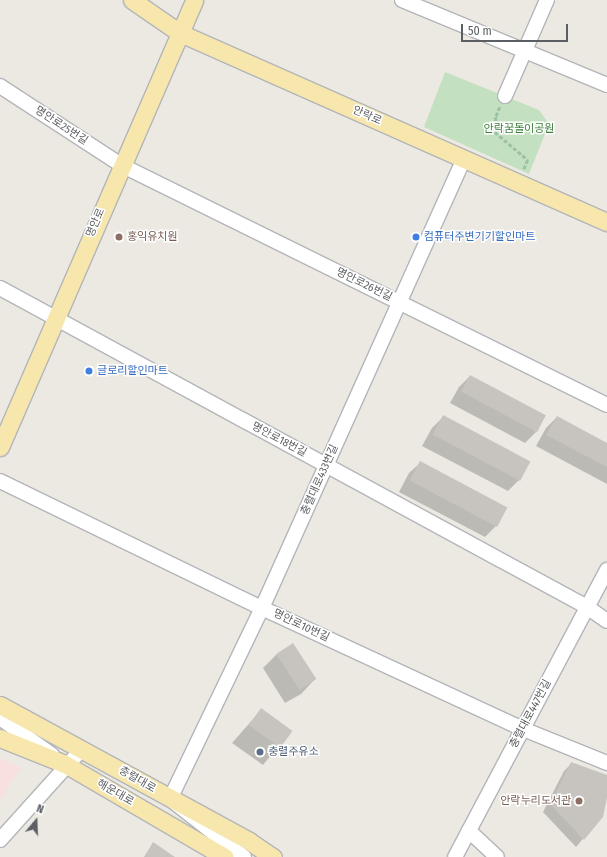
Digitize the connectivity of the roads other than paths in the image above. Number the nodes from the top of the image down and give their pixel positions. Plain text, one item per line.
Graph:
1 (132, 0) edge
2 (194, 0) edge
3 (402, 0) edge
4 (547, 0) edge
5 (180, 33) junction
6 (525, 49) junction
7 (607, 85) edge
8 (0, 86) edge
9 (505, 96) road end
10 (464, 159) junction
11 (121, 165) junction
12 (607, 222) edge
13 (0, 288) edge
14 (400, 303) junction
15 (56, 318) junction
16 (607, 405) edge
17 (0, 447) edge
18 (326, 465) junction
19 (0, 480) edge
20 (607, 570) edge
21 (587, 607) junction
22 (262, 608) junction
23 (607, 621) edge
24 (0, 705) edge
25 (0, 718) edge
26 (524, 729) junction
27 (0, 738) edge
28 (82, 749) junction
29 (607, 763) edge
30 (65, 764) junction
31 (170, 799) junction
32 (469, 830) junction
33 (0, 840) edge
34 (225, 857) edge
35 (244, 857) edge
36 (273, 857) edge
37 (455, 857) edge
38 (497, 857) edge

1 - 5 main road, 안락로
2 - 5 main road, 명안로
3 - 6 street
4 - 6 street
5 - 10 main road, 안락로
5 - 11 main road, 명안로
6 - 7 street
6 - 9 street
8 - 11 street, 명안로25번길
10 - 12 main road, 안락로
10 - 14 street, 충렬대로433번길
11 - 14 street, 명안로26번길
11 - 15 main road, 명안로
13 - 15 street, 명안로18번길
14 - 16 street, 명안로26번길
14 - 18 street, 충렬대로433번길
15 - 17 main road, 명안로
15 - 18 street, 명안로18번길
18 - 21 street, 명안로18번길
18 - 22 street, 충렬대로433번길
19 - 22 street, 명안로10번길
20 - 21 street, 충렬대로447번길
21 - 23 street, 명안로18번길
21 - 26 street, 충렬대로447번길
22 - 26 street, 명안로10번길
22 - 31 street, 충렬대로433번길
24 - 28 main road, 충렬대로
25 - 30 street
26 - 29 street, 명안로10번길
26 - 32 street, 충렬대로447번길
27 - 30 main road, 해운대로
28 - 30 street
28 - 31 main road, 충렬대로
30 - 33 street
30 - 34 main road, 해운대로
31 - 35 street
31 - 36 main road, 충렬대로
32 - 37 street, 충렬대로447번길
32 - 38 street

